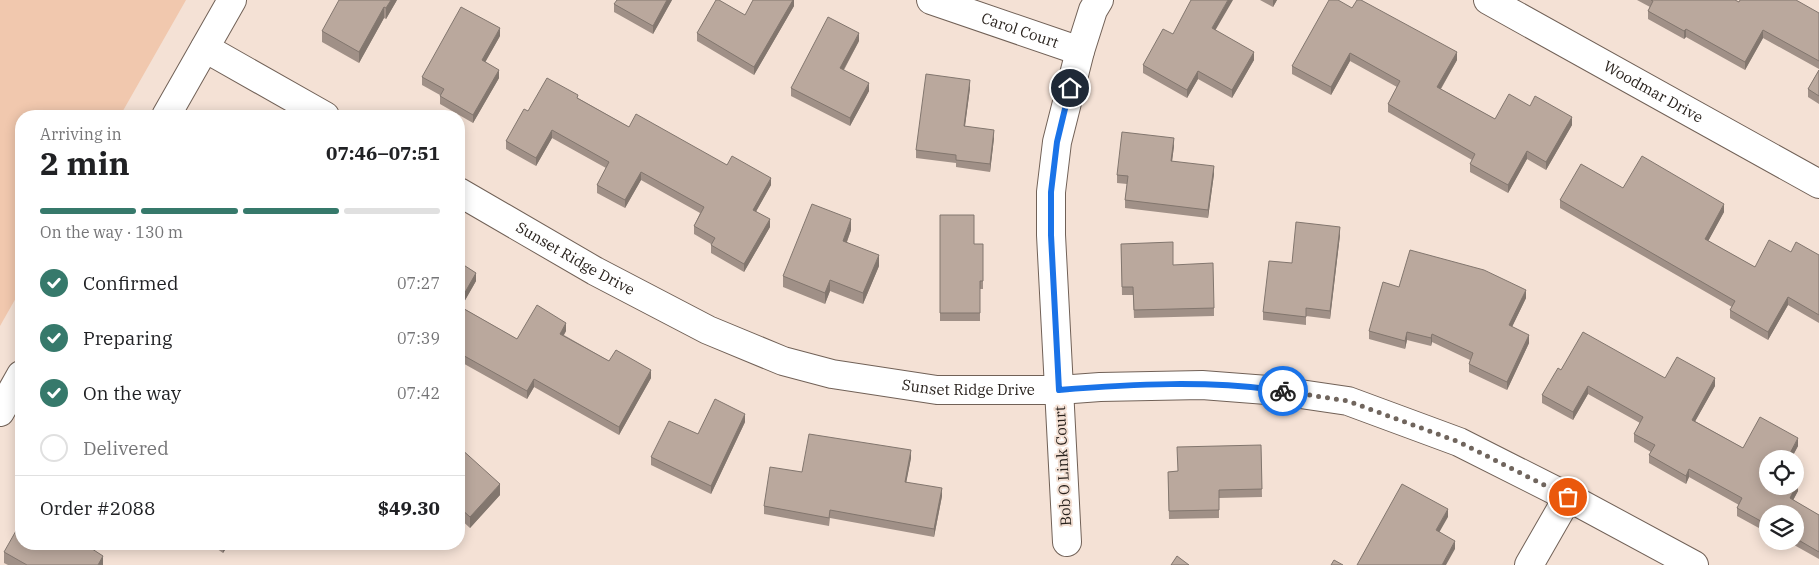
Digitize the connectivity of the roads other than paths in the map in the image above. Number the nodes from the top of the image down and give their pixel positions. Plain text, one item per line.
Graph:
1 (232, 0) edge
2 (931, 0) edge
3 (1099, 0) edge
4 (1488, 0) edge
5 (205, 48) junction
6 (1080, 51) junction
7 (169, 110) edge
8 (314, 110) edge
9 (1819, 184) edge
10 (465, 195) edge
11 (15, 386) edge
12 (1059, 390) junction
13 (0, 412) edge
14 (1568, 497) junction
15 (1067, 542) dead end
16 (1529, 565) edge
17 (1694, 565) edge

1 - 5 street
2 - 6 street, Carol Court
3 - 6 street, Bob O Link Court
4 - 9 street, Woodmar Drive
5 - 7 street
5 - 8 street
6 - 12 street, Bob O Link Court
10 - 12 street, Sunset Ridge Drive
11 - 13 street
12 - 14 street, Sunset Ridge Drive
12 - 15 street, Bob O Link Court
14 - 16 street
14 - 17 street, Sunset Ridge Drive

